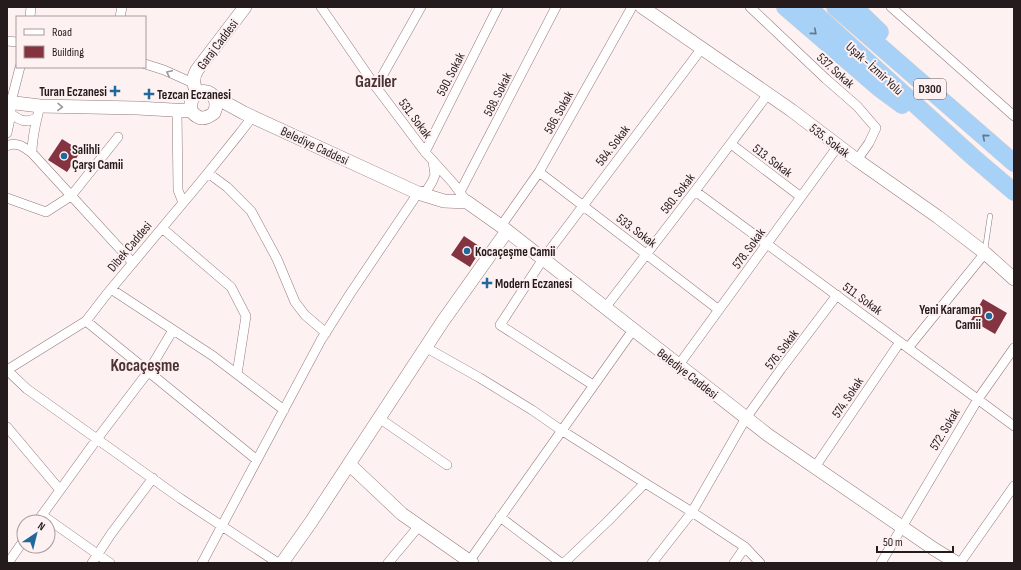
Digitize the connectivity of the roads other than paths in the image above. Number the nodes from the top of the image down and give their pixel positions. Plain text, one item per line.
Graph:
1 (245, 7) edge
2 (421, 7) edge
3 (498, 7) edge
4 (556, 7) edge
5 (632, 7) edge
6 (642, 7) edge
7 (750, 7) edge
8 (785, 7) edge
9 (808, 7) edge
10 (891, 7) edge
11 (325, 9) edge
12 (845, 10) edge
13 (702, 48) junction
14 (146, 64) edge
15 (20, 68) edge
16 (376, 87) junction
17 (195, 88) junction
18 (768, 94) junction
19 (213, 96) junction
20 (10, 106) edge
21 (177, 110) junction
22 (191, 111) junction
23 (38, 112) junction
24 (214, 113) junction
25 (248, 115) junction
26 (1014, 116) edge
27 (7, 133) edge
28 (118, 137) dead end
29 (730, 144) junction
30 (7, 146) edge
31 (838, 146) junction
32 (425, 152) junction
33 (32, 153) junction
34 (973, 157) junction
35 (857, 160) junction
36 (433, 161) junction
37 (1014, 162) edge
38 (539, 172) junction
39 (208, 173) junction
40 (696, 191) junction
41 (1014, 192) edge
42 (418, 193) junction
43 (71, 196) junction
44 (463, 197) junction
45 (801, 197) junction
46 (7, 198) edge
47 (183, 204) junction
48 (583, 205) junction
49 (990, 216) dead end
50 (162, 228) junction
51 (504, 229) junction
52 (767, 244) junction
53 (985, 253) junction
54 (647, 254) junction
55 (543, 259) junction
56 (133, 263) junction
57 (1014, 279) edge
58 (111, 289) junction
59 (837, 296) junction
60 (605, 308) junction
61 (719, 310) junction
62 (86, 321) junction
63 (173, 330) junction
64 (633, 330) junction
65 (326, 333) junction
66 (900, 342) junction
67 (425, 347) junction
68 (908, 348) junction
69 (1014, 348) edge
70 (678, 366) junction
71 (7, 370) edge
72 (148, 372) junction
73 (237, 374) junction
74 (593, 385) junction
75 (978, 399) junction
76 (284, 410) junction
77 (378, 418) junction
78 (746, 418) junction
79 (1014, 426) edge
80 (7, 427) edge
81 (561, 430) junction
82 (97, 439) junction
83 (257, 460) junction
84 (349, 464) junction
85 (447, 465) dead end
86 (815, 467) junction
87 (153, 478) junction
88 (645, 483) junction
89 (1014, 486) edge
90 (60, 490) junction
91 (692, 512) junction
92 (42, 514) edge
93 (500, 517) junction
94 (222, 526) junction
95 (419, 526) junction
96 (902, 527) junction
97 (56, 529) edge
98 (744, 547) junction
99 (16, 552) edge
100 (97, 555) junction
101 (470, 562) edge
102 (8, 563) edge
103 (92, 563) edge
104 (110, 563) edge
105 (202, 563) edge
106 (278, 563) edge
107 (282, 563) edge
108 (388, 563) edge
109 (563, 563) edge
110 (652, 563) edge
111 (734, 563) edge
112 (760, 563) edge
113 (881, 563) edge
114 (957, 563) edge
115 (960, 563) edge

1 - 17 street, Garaj Caddesi
2 - 16 street
3 - 32 street, 590. Sokak
4 - 44 street, 588. Sokak
5 - 38 street, 586. Sokak
6 - 13 street, 535. Sokak
7 - 35 street, 537. Sokak
8 -> 34 highway
9 - 34 highway, Uşak - İzmir Yolu / D300
10 - 26 street
11 - 16 street, 531. Sokak
37 -> 12 highway, Uşak - İzmir Yolu / D300
13 - 18 street, 535. Sokak
13 - 48 street, 584. Sokak
17 -> 14 street
15 - 20 street
16 - 32 street, 531. Sokak
17 - 19 street
17 - 22 street
18 - 29 street, 580. Sokak
18 - 31 street, 535. Sokak
19 - 24 street
19 - 25 street, Belediye Caddesi
20 - 23 street
20 - 27 street
21 - 22 street
23 -> 21 street
21 - 47 street
22 - 24 street
23 - 33 street
24 - 25 street
25 - 39 street, Dibek Caddesi
25 - 42 street, Belediye Caddesi
28 - 43 street
29 - 40 street, 580. Sokak
29 - 45 street, 513. Sokak
30 - 33 street
31 - 35 street, 535. Sokak
31 - 45 street, 578. Sokak
32 - 36 street, 531. Sokak
33 - 43 street
34 - 41 highway, Uşak - İzmir Yolu / D300
35 - 53 street, 535. Sokak
36 - 42 street
36 - 44 street, 531. Sokak
38 - 48 street, 533. Sokak
38 - 51 street, 586. Sokak
39 - 47 street, Dibek Caddesi
39 - 65 street
40 - 52 street, 511. Sokak
40 - 54 street, 580. Sokak
42 - 44 street, Belediye Caddesi
42 - 65 street
43 - 46 street
43 - 56 street
44 - 51 street, Belediye Caddesi
45 - 52 street, 578. Sokak
47 - 50 street, Dibek Caddesi
48 - 54 street, 533. Sokak
48 - 55 street, 584. Sokak
49 - 53 lane
50 - 56 street, Dibek Caddesi
50 - 73 street
51 - 55 street, Belediye Caddesi
51 - 67 street
52 - 59 street, 511. Sokak
52 - 61 street, 578. Sokak
53 - 57 street, 535. Sokak
53 - 68 street
54 - 60 street, 580. Sokak
54 - 61 street, 533. Sokak
55 - 60 street, Belediye Caddesi
55 - 74 street, 584. Sokak
56 - 58 street, Dibek Caddesi
58 - 62 street, Dibek Caddesi
58 - 63 street
59 - 66 street, 511. Sokak
59 - 78 street, 576. Sokak
60 - 64 street, Belediye Caddesi
61 - 70 street, 578. Sokak
62 - 71 street, Dibek Caddesi
62 - 72 street
63 - 72 street
63 - 73 street
64 - 70 street, Belediye Caddesi
64 - 74 street
65 - 76 street
66 - 68 street, 511. Sokak
66 - 86 street, 574. Sokak
67 - 77 street
67 - 81 street
68 - 75 street, 511. Sokak
69 - 75 street, 572. Sokak
70 - 78 street, Belediye Caddesi
71 - 82 street
72 - 82 street
72 - 83 street
73 - 76 street
74 - 81 street
75 - 79 street, 511. Sokak
75 - 96 street, 572. Sokak
76 - 83 street
77 - 84 street
77 - 85 street
78 - 86 street, Belediye Caddesi
78 - 91 street, 576. Sokak
80 - 90 street
81 - 88 street
81 - 93 street
82 - 87 street
82 - 90 street
83 - 94 street
84 - 95 street
84 - 107 street
86 - 96 street, Belediye Caddesi
87 - 94 street
87 - 100 street
88 - 91 street
88 - 109 street
89 - 115 street
90 - 92 street
91 - 98 street
91 - 110 street, 576. Sokak
93 - 101 street
93 - 109 street
94 - 105 street
94 - 106 street
95 - 101 street
95 - 108 street
96 - 113 street, 572. Sokak
96 - 114 street, Belediye Caddesi
97 - 100 street
98 - 111 street
98 - 112 street
99 - 102 street
100 - 103 street
100 - 104 street

